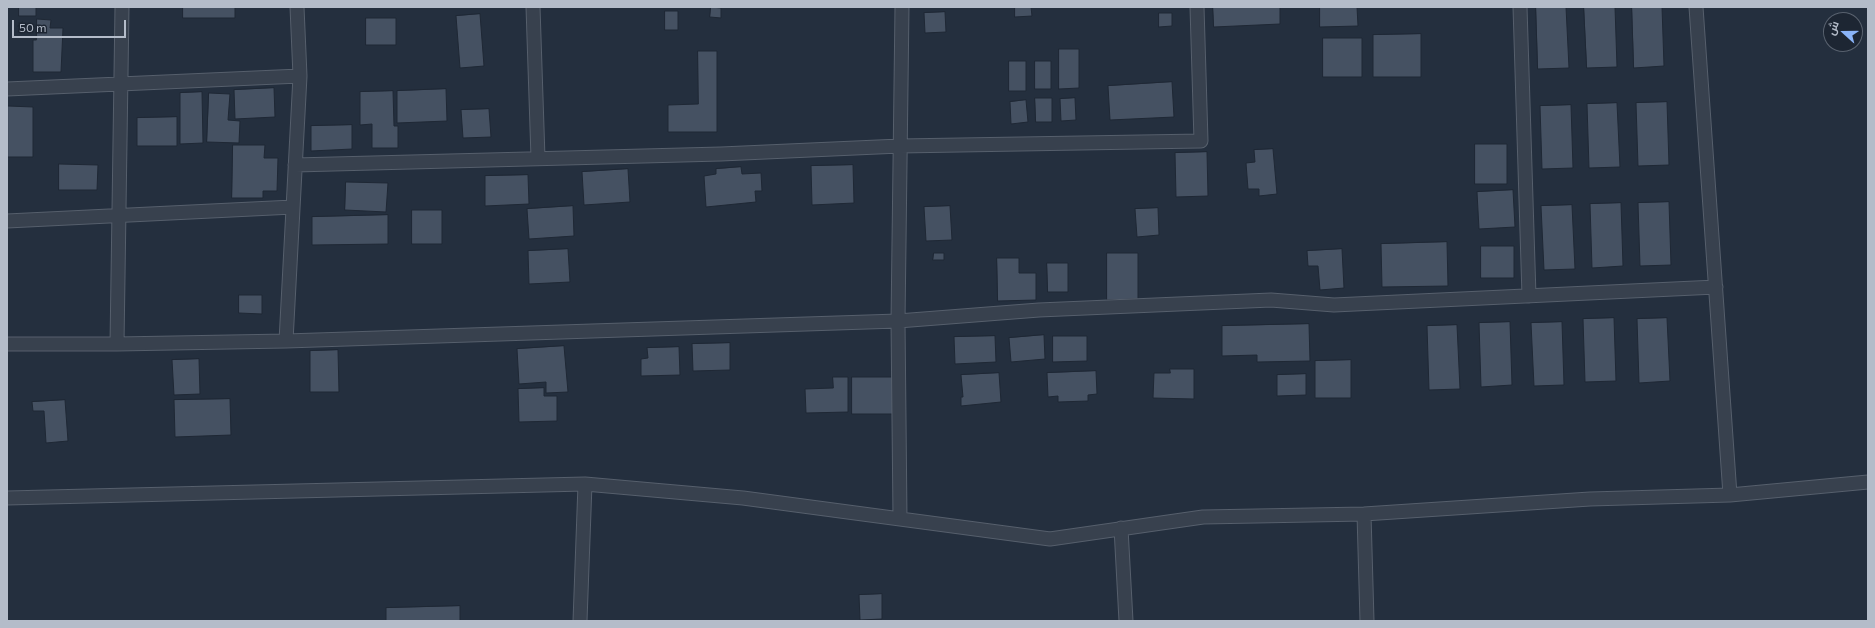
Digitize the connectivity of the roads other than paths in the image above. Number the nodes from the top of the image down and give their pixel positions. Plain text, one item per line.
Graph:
1 (122, 7) edge
2 (297, 7) edge
3 (533, 7) edge
4 (902, 7) edge
5 (1197, 7) edge
6 (1520, 7) edge
7 (1696, 7) edge
8 (300, 76) junction
9 (121, 84) junction
10 (7, 89) edge
11 (900, 146) junction
12 (538, 158) junction
13 (295, 165) junction
14 (293, 207) junction
15 (119, 214) junction
16 (7, 221) edge
17 (1716, 287) junction
18 (1529, 296) junction
19 (898, 321) junction
20 (286, 340) junction
21 (7, 344) edge
22 (117, 344) junction
23 (1868, 482) edge
24 (585, 484) junction
25 (1730, 495) junction
26 (7, 498) edge
27 (1364, 514) junction
28 (900, 518) junction
29 (1121, 528) junction
30 (580, 621) edge
31 (1126, 621) edge
32 (1367, 621) edge

1 - 9 street
2 - 8 street
3 - 12 street
4 - 11 street
5 - 11 street
6 - 18 street
7 - 17 street
8 - 9 street
8 - 13 street
9 - 10 street
9 - 15 street
11 - 12 street
11 - 19 street
12 - 13 street
13 - 14 street
14 - 15 street
14 - 20 street
15 - 16 street
15 - 22 street
17 - 18 street
17 - 25 street
18 - 19 street
19 - 20 street
19 - 28 street
20 - 22 street
21 - 22 street
23 - 25 street
24 - 26 street
24 - 28 street
24 - 30 street
25 - 27 street
27 - 29 street
27 - 32 street
28 - 29 street
29 - 31 street

